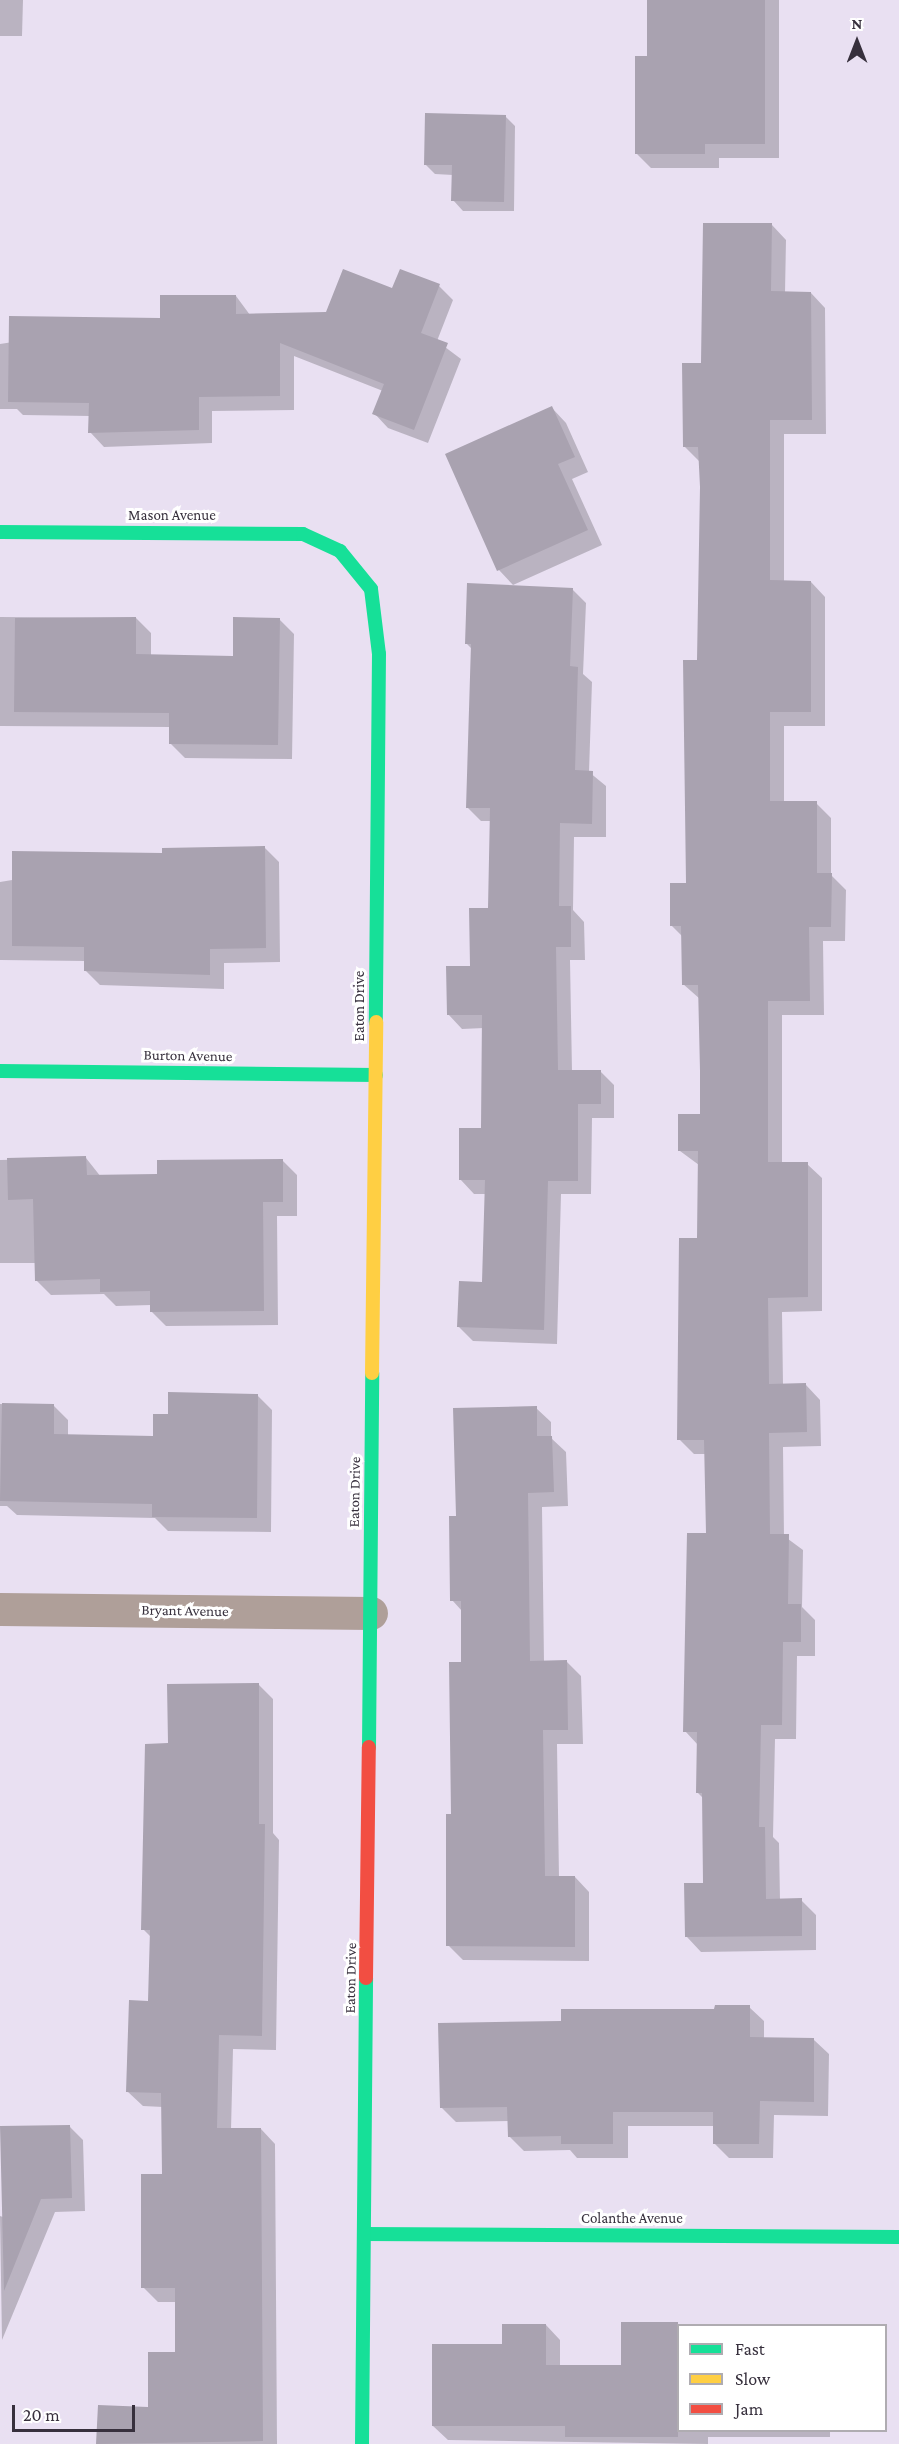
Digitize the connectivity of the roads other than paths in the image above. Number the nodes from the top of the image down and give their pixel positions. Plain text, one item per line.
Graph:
1 (0, 532) edge
2 (340, 552) joint
3 (0, 1071) edge
4 (376, 1075) junction
5 (0, 1609) edge
6 (371, 1613) junction
7 (365, 2234) junction
8 (899, 2237) edge
9 (362, 2444) edge

1 - 2 street, Mason Avenue
2 - 4 street, Eaton Drive
3 - 4 street, Burton Avenue
4 - 6 street, Eaton Drive
5 - 6 street, Bryant Avenue
6 - 7 street, Eaton Drive
7 - 8 street, Colanthe Avenue
7 - 9 street, Eaton Drive

